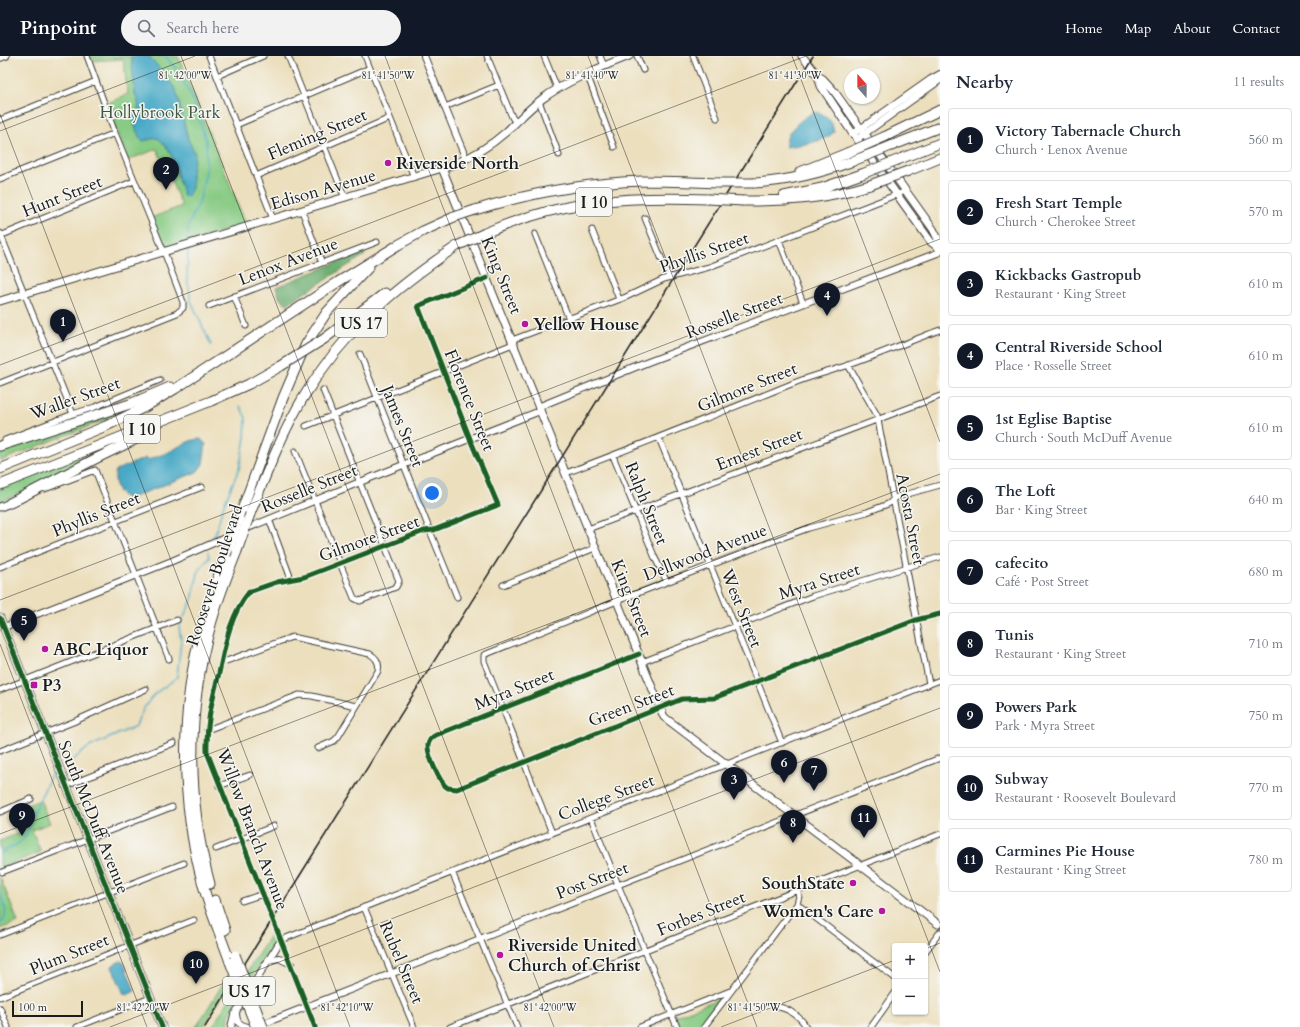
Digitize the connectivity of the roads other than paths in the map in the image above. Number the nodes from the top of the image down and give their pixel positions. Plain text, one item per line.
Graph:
1 (6, 56) edge
2 (87, 56) edge
3 (209, 56) edge
4 (263, 56) edge
5 (288, 56) edge
6 (364, 56) edge
7 (424, 56) edge
8 (487, 56) edge
9 (544, 56) edge
10 (600, 56) edge
11 (629, 56) edge
12 (637, 56) edge
13 (693, 56) edge
14 (802, 56) edge
15 (0, 58) edge
16 (604, 66) junction
17 (370, 68) junction
18 (643, 70) dead end
19 (587, 74) junction
20 (940, 74) edge
21 (217, 76) junction
22 (818, 76) junction
23 (940, 80) edge
24 (96, 81) junction
25 (499, 85) junction
26 (557, 88) junction
27 (305, 96) junction
28 (539, 101) junction
29 (445, 107) junction
30 (940, 110) edge
31 (390, 118) junction
32 (717, 118) dead end
33 (0, 120) edge
34 (516, 122) junction
35 (236, 125) junction
36 (940, 127) edge
37 (863, 132) junction
38 (115, 133) junction
39 (855, 137) junction
40 (940, 144) edge
41 (324, 147) junction
42 (614, 147) dead end
43 (559, 155) dead end
44 (940, 158) edge
45 (466, 159) junction
46 (940, 165) edge
47 (442, 168) junction
48 (908, 171) junction
49 (256, 176) junction
50 (414, 177) junction
51 (0, 179) edge
52 (134, 181) junction
53 (754, 183) junction
54 (906, 192) junction
55 (897, 195) junction
56 (345, 198) junction
57 (743, 201) junction
58 (302, 211) junction
59 (645, 218) dead end
60 (274, 219) junction
61 (592, 230) dead end
62 (535, 234) dead end
63 (0, 235) edge
64 (779, 240) junction
65 (377, 242) dead end
66 (940, 243) edge
67 (457, 246) junction
68 (940, 250) edge
69 (164, 252) junction
70 (383, 254) junction
71 (322, 264) junction
72 (669, 277) junction
73 (487, 278) junction
74 (24, 294) junction
75 (234, 296) junction
76 (619, 299) junction
77 (0, 301) edge
78 (803, 303) junction
79 (209, 306) dead end
80 (569, 318) junction
81 (246, 326) dead end
82 (940, 330) edge
83 (512, 342) junction
84 (360, 354) dead end
85 (217, 362) junction
86 (52, 363) junction
87 (848, 365) junction
88 (444, 372) junction
89 (160, 380) dead end
90 (0, 383) edge
91 (323, 390) dead end
92 (940, 396) edge
93 (377, 398) junction
94 (539, 409) junction
95 (73, 414) junction
96 (181, 414) junction
97 (333, 415) junction
98 (877, 420) junction
99 (306, 426) dead end
100 (659, 438) junction
101 (470, 439) junction
102 (0, 444) edge
103 (295, 451) dead end
104 (613, 456) junction
105 (404, 465) junction
106 (0, 469) edge
107 (566, 473) junction
108 (360, 482) junction
109 (0, 485) edge
110 (940, 485) edge
111 (202, 487) dead end
112 (681, 493) junction
113 (315, 500) junction
114 (893, 501) junction
115 (10, 503) junction
116 (498, 505) joint
117 (0, 507) edge
118 (636, 511) junction
119 (269, 519) junction
120 (115, 521) junction
121 (588, 529) junction
122 (430, 531) junction
123 (385, 546) junction
124 (596, 548) junction
125 (940, 557) edge
126 (341, 563) junction
127 (710, 565) junction
128 (0, 567) edge
129 (906, 567) junction
130 (136, 575) junction
131 (291, 580) junction
132 (667, 582) junction
133 (503, 585) dead end
134 (249, 592) joint
135 (457, 597) dead end
136 (617, 601) junction
137 (940, 614) edge
138 (0, 618) edge
139 (177, 620) dead end
140 (916, 620) junction
141 (735, 626) junction
142 (157, 627) junction
143 (2, 628) edge
144 (639, 654) junction
145 (169, 659) dead end
146 (642, 662) junction
147 (221, 663) junction
148 (24, 680) junction
149 (940, 680) edge
150 (756, 681) junction
151 (930, 684) junction
152 (146, 689) dead end
153 (0, 690) edge
154 (356, 706) junction
155 (503, 708) junction
156 (659, 708) junction
157 (207, 730) junction
158 (45, 733) junction
159 (174, 743) dead end
160 (782, 743) junction
161 (318, 748) dead end
162 (0, 751) edge
163 (940, 758) edge
164 (524, 762) junction
165 (726, 765) junction
166 (436, 769) joint
167 (250, 775) dead end
168 (66, 786) junction
169 (219, 786) junction
170 (32, 799) dead end
171 (172, 807) dead end
172 (0, 812) edge
173 (793, 815) junction
174 (591, 818) junction
175 (274, 826) dead end
176 (552, 833) junction
177 (940, 834) edge
178 (87, 839) junction
179 (241, 839) junction
180 (216, 848) dead end
181 (184, 863) dead end
182 (860, 866) junction
183 (2, 872) dead end
184 (452, 872) junction
185 (618, 885) junction
186 (797, 890) junction
187 (108, 892) junction
188 (262, 894) junction
189 (242, 901) dead end
190 (797, 904) junction
191 (364, 907) junction
192 (194, 920) dead end
193 (940, 926) edge
194 (0, 935) edge
195 (480, 938) junction
196 (281, 940) junction
197 (129, 945) junction
198 (928, 947) edge
199 (645, 951) junction
200 (233, 959) junction
201 (268, 960) junction
202 (291, 964) junction
203 (392, 973) junction
204 (892, 976) edge
205 (731, 991) junction
206 (0, 997) edge
207 (892, 997) edge
208 (150, 998) junction
209 (508, 1004) junction
210 (307, 1006) junction
211 (778, 1007) dead end
212 (0, 1008) edge
213 (236, 1012) junction
214 (672, 1014) junction
215 (8, 1027) edge
216 (77, 1027) edge
217 (162, 1027) edge
218 (231, 1027) edge
219 (248, 1027) edge
220 (255, 1027) edge
221 (263, 1027) edge
222 (315, 1027) edge
223 (414, 1027) edge
224 (450, 1027) edge
225 (517, 1027) edge
226 (640, 1027) edge
227 (677, 1027) edge
228 (704, 1027) edge
229 (806, 1027) edge
230 (871, 1027) edge

1 - 15 street
2 - 24 street
3 - 21 street
4 - 21 street
5 - 27 street
6 - 17 street
7 - 29 street
8 - 25 street
9 - 26 street
10 - 16 street
11 - 16 main road, Edison Avenue
12 - 18 street
13 - 32 street
14 - 22 main road
16 - 19 main road, Edison Avenue
17 - 27 street
17 - 31 street
19 - 26 main road, Edison Avenue
19 - 42 street
20 - 37 street
21 - 35 street
22 - 37 main road
22 - 39 main road
23 - 37 street
24 - 33 street
24 - 38 street
25 - 29 street
25 - 34 street
26 - 28 main road, Edison Avenue
27 - 35 street
27 - 41 street
28 - 34 main road, Edison Avenue
28 - 43 street
29 - 45 street
30 - 53 highway, bridge
31 - 41 street, Fleming Street
31 - 50 street
34 - 45 main road, Edison Avenue
35 - 49 street
36 - 53 highway, I 10, bridge
37 - 39 street
37 - 54 main road
38 - 51 street
38 - 52 street
39 - 55 main road
40 - 57 highway, bridge
41 - 49 street, Fleming Street
41 - 56 street
44 - 48 highway, I 10
45 - 47 main road, Edison Avenue
46 - 48 highway
47 - 50 main road, Edison Avenue
47 - 73 main road, King Street
48 - 57 highway, I 10, bridge
49 - 60 street
50 - 56 main road, Edison Avenue
52 - 63 street, Hunt Street
52 - 69 street
53 - 70 highway, I 10, bridge
54 - 55 street, Phyllis Street
54 - 66 main road
55 - 64 street, Phyllis Street
55 - 68 main road
56 - 58 main road, Edison Avenue
57 - 67 highway, I 10, bridge
58 - 60 main road, Edison Avenue
58 - 71 street
59 - 72 street
60 - 69 main road, Edison Avenue
61 - 76 street
62 - 80 street
63 - 74 street
64 - 72 street, Phyllis Street
64 - 78 street
65 - 71 street, Lenox Avenue
67 - 96 highway, I 10, bridge
67 - 200 highway, Roosevelt Boulevard / US 17, bridge
68 - 78 street, Rosselle Street
69 - 74 main road, Edison Avenue
69 - 86 street
70 - 85 highway, I 10
70 - 200 highway, Roosevelt Boulevard / US 17, bridge
71 - 75 street, Lenox Avenue
72 - 76 street, Phyllis Street
73 - 83 main road, King Street
73 - 88 street, Florence Street
74 - 77 main road, Edison Avenue
74 - 86 street
75 - 79 street, Lenox Avenue
75 - 81 street
76 - 80 street, Phyllis Street
78 - 94 street, Rosselle Street
80 - 83 street, Phyllis Street
82 - 87 street, Gilmore Street
83 - 88 street, Phyllis Street
83 - 94 main road, King Street
84 - 93 street, James Street
85 - 102 highway
85 - 106 highway, I 10
86 - 90 street
86 - 95 street
87 - 98 street, Acosta Street
87 - 100 street, Gilmore Street
88 - 93 street, Phyllis Street
88 - 101 street, Florence Street
89 - 95 street, Waller Street
91 - 97 street
92 - 98 street, Ernest Street
93 - 97 street, Phyllis Street
93 - 105 street, James Street
94 - 101 street, Rosselle Street
94 - 107 main road, King Street
95 - 102 street, Waller Street
96 - 109 highway, I 10
96 - 115 highway
97 - 99 street, Phyllis Street
97 - 108 street
98 - 112 street, Ernest Street
98 - 114 street, Acosta Street
100 - 104 street, Gilmore Street
100 - 112 street, West Street
101 - 105 street, Rosselle Street
101 - 116 street, Florence Street
103 - 113 street
104 - 107 street, Gilmore Street
104 - 118 street, Ralph Street
105 - 108 street, Rosselle Street
105 - 122 street, James Street
107 - 121 main road, King Street
108 - 113 street, Rosselle Street
108 - 123 street
110 - 114 street, Dellwood Avenue
111 - 120 street, Phyllis Street
112 - 118 street, Ernest Street
112 - 127 street, West Street
113 - 119 street, Rosselle Street
113 - 126 street
114 - 127 street, Dellwood Avenue
114 - 129 street, Acosta Street
115 - 117 main road
115 - 120 street
116 - 122 street, Gilmore Street
118 - 121 street, Ernest Street
118 - 132 street, Ralph Street
119 - 130 street, Rosselle Street
119 - 131 street
120 - 128 street, Phyllis Street
120 - 130 street
121 - 124 main road, King Street
122 - 123 street, Gilmore Street
122 - 135 street, James Street
123 - 126 street, Gilmore Street
123 - 126 street
124 - 133 street
124 - 136 main road, King Street
125 - 129 street, Myra Street
126 - 131 street, Gilmore Street
127 - 132 street, Dellwood Avenue
127 - 141 street, West Street
129 - 140 street, Acosta Street
129 - 141 street, Myra Street
130 - 142 street
130 - 143 street, Rosselle Street
131 - 134 street, Gilmore Street
132 - 136 street, Dellwood Avenue
134 - 147 street, Willow Branch Avenue
136 - 144 main road, King Street
136 - 155 street, Dellwood Avenue
137 - 140 street, Green Street
138 - 143 main road, South McDuff Avenue
139 - 142 street
140 - 150 street, Green Street
140 - 151 street, Acosta Street
141 - 146 street, Myra Street
141 - 150 street, West Street
142 - 145 street
142 - 148 street
143 - 148 main road, South McDuff Avenue
144 - 146 main road, King Street
144 - 155 street, Myra Street
146 - 156 main road, King Street
147 - 154 street
147 - 157 street, Willow Branch Avenue
148 - 153 street
148 - 158 main road, South McDuff Avenue
149 - 151 street, College Street
150 - 156 street, Green Street
150 - 160 street, West Street
151 - 160 street, College Street
152 - 158 street
154 - 157 street
154 - 161 street
155 - 164 street
155 - 166 street, Myra Street
156 - 164 street, Green Street
156 - 165 main road, King Street
157 - 169 street, Willow Branch Avenue
158 - 162 street
158 - 168 main road, South McDuff Avenue
159 - 168 street
160 - 165 street, College Street
163 - 173 street, Post Street
164 - 166 street, Green Street
164 - 176 street
165 - 173 main road, King Street
165 - 174 street, College Street
167 - 169 street
168 - 178 main road, South McDuff Avenue
169 - 179 street, Willow Branch Avenue
170 - 172 street
171 - 178 street
173 - 182 main road, King Street
173 - 185 street, Post Street
174 - 176 street, College Street
174 - 185 street
175 - 179 street
176 - 184 street, College Street
177 - 182 street, Forbes Street
178 - 183 street
178 - 187 main road, South McDuff Avenue
179 - 180 street
179 - 188 street, Willow Branch Avenue
181 - 187 street
182 - 186 street, Forbes Street
182 - 193 main road, King Street
184 - 191 street, College Street
184 - 195 street
185 - 195 street, Post Street
185 - 199 street
186 - 190 street
186 - 199 street, Forbes Street
187 - 194 street
187 - 197 main road, South McDuff Avenue
188 - 189 street
188 - 196 street, Willow Branch Avenue
190 - 204 street
190 - 205 street
191 - 196 street, College Street
191 - 203 street, Rubel Street
192 - 197 street, Plum Street
193 - 198 street
195 - 203 street, Post Street
195 - 209 street
196 - 201 street
196 - 202 street, Willow Branch Avenue
197 - 206 street, Plum Street
197 - 208 main road, South McDuff Avenue
199 - 209 street, Forbes Street
199 - 214 street
200 - 220 highway, Roosevelt Boulevard / US 17, bridge
200 - 221 highway, Roosevelt Boulevard / US 17, bridge
201 - 202 street
201 - 213 street
202 - 210 street, Willow Branch Avenue
203 - 210 street, Post Street
203 - 223 street, Rubel Street
205 - 214 street
205 - 228 street
207 - 230 street
208 - 216 street
208 - 217 main road, South McDuff Avenue
209 - 224 street, Forbes Street
209 - 225 street
210 - 220 street, Post Street
210 - 222 street, Willow Branch Avenue
211 - 229 street
212 - 215 street
213 - 218 street
213 - 219 street
214 - 226 street
214 - 227 street

